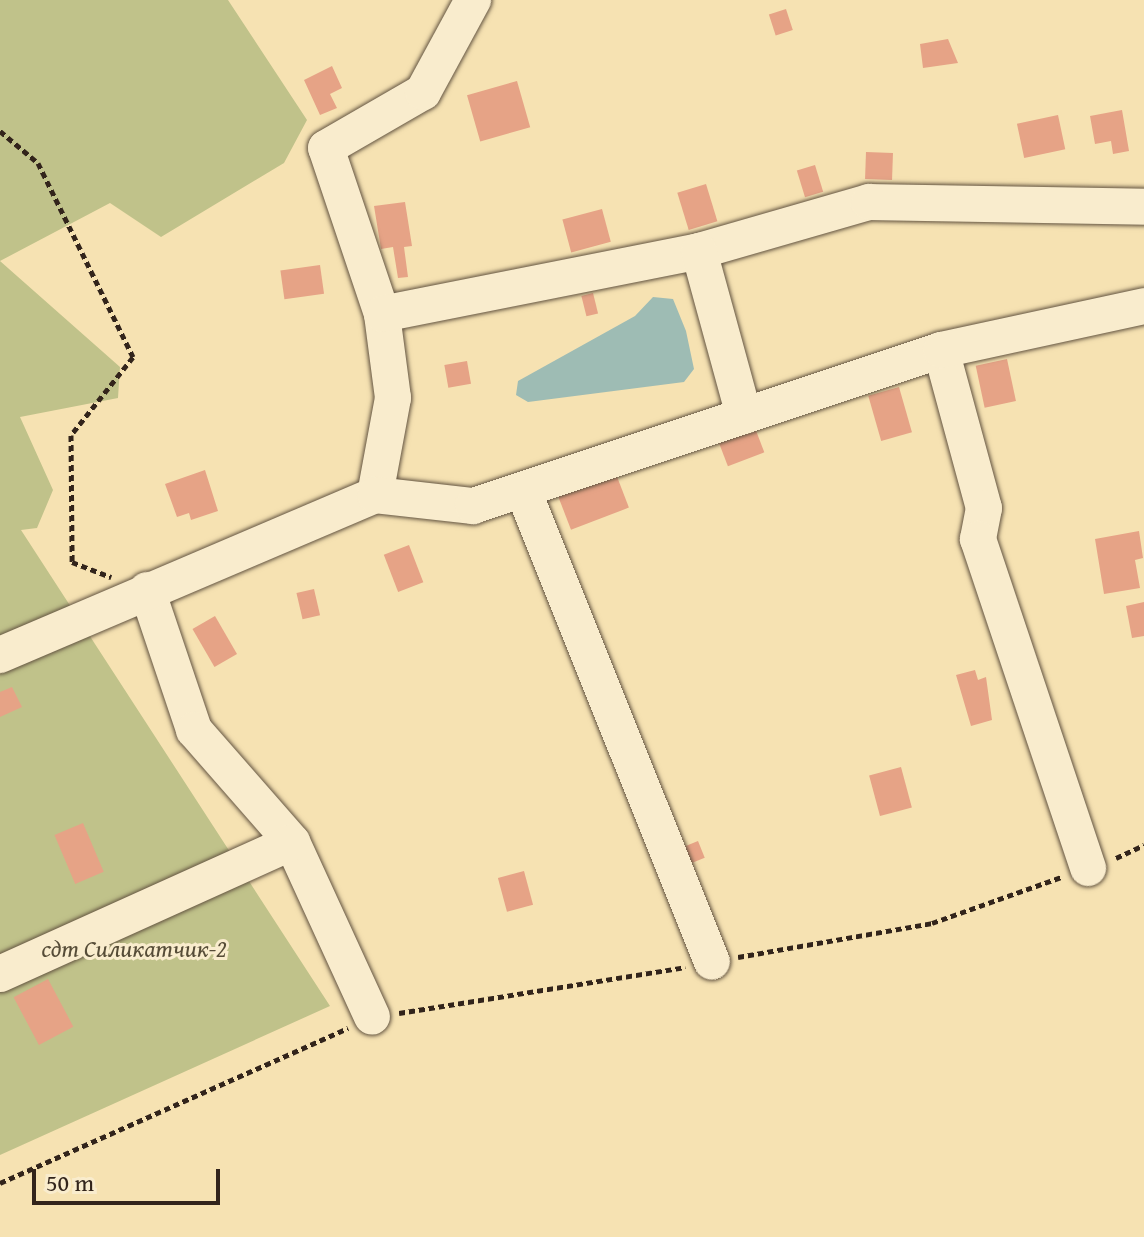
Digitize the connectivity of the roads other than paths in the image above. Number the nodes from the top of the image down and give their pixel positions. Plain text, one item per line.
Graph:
1 (473, 0) edge
2 (1144, 207) edge
3 (699, 251) junction
4 (1144, 306) edge
5 (382, 314) junction
6 (941, 350) junction
7 (744, 416) junction
8 (523, 490) junction
9 (375, 495) junction
10 (147, 590) junction
11 (0, 655) edge
12 (292, 842) junction
13 (1088, 868) road end
14 (712, 962) road end
15 (0, 974) edge
16 (372, 1017) road end

1 - 5 street
2 - 3 street
3 - 5 street
3 - 7 street
4 - 6 street
5 - 9 street
6 - 7 street
6 - 13 street
7 - 8 street
8 - 9 street
8 - 14 street
9 - 10 street
10 - 11 street
10 - 12 street
12 - 15 street
12 - 16 street

